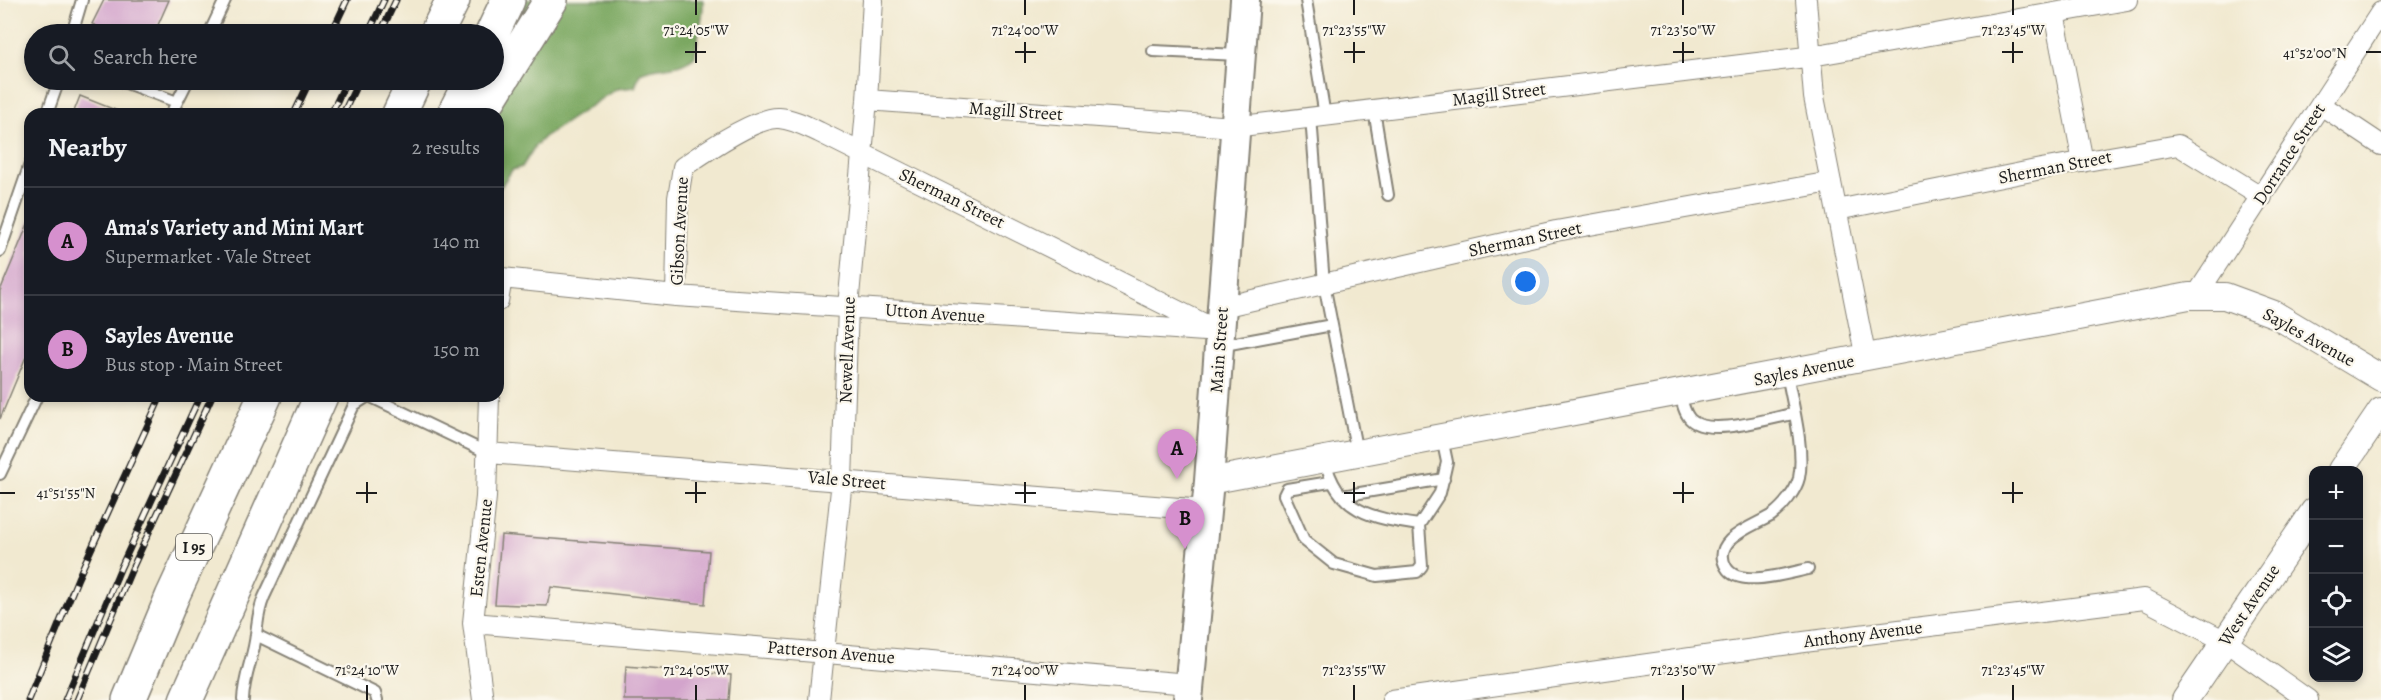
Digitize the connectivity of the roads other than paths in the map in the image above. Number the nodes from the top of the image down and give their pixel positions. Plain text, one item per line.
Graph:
1 (82, 0) edge
2 (225, 0) edge
3 (453, 0) edge
4 (508, 0) edge
5 (551, 0) edge
6 (873, 0) edge
7 (1245, 0) edge
8 (1306, 0) edge
9 (1806, 0) edge
10 (2127, 0) edge
11 (2381, 12) edge
12 (2054, 13) junction
13 (75, 24) edge
14 (214, 24) edge
15 (441, 24) edge
16 (497, 24) edge
17 (1153, 51) dead end
18 (1240, 55) junction
19 (1812, 56) junction
20 (504, 75) edge
21 (55, 90) edge
22 (145, 90) edge
23 (183, 90) edge
24 (410, 90) edge
25 (466, 90) edge
26 (495, 90) edge
27 (867, 100) junction
28 (177, 102) junction
29 (2321, 105) junction
30 (49, 108) edge
31 (174, 108) edge
32 (402, 108) edge
33 (457, 108) edge
34 (484, 108) edge
35 (1374, 110) junction
36 (1318, 116) junction
37 (1234, 127) junction
38 (2381, 145) edge
39 (862, 154) junction
40 (2083, 162) junction
41 (683, 167) joint
42 (24, 181) edge
43 (1831, 182) junction
44 (1388, 195) dead end
45 (2262, 197) junction
46 (1837, 210) junction
47 (0, 251) edge
48 (504, 278) edge
49 (1324, 284) junction
50 (676, 296) junction
51 (2196, 296) junction
52 (848, 307) junction
53 (1332, 325) junction
54 (1220, 328) junction
55 (1866, 359) junction
56 (1787, 373) junction
57 (2381, 378) edge
58 (1680, 393) junction
59 (34, 402) edge
60 (262, 402) edge
61 (318, 402) edge
62 (359, 402) edge
63 (381, 402) edge
64 (489, 402) edge
65 (2381, 411) edge
66 (1793, 414) junction
67 (1442, 438) junction
68 (488, 453) junction
69 (1357, 454) junction
70 (2344, 466) edge
71 (1327, 471) junction
72 (0, 474) edge
73 (1444, 479) junction
74 (842, 480) junction
75 (1209, 481) junction
76 (1342, 496) junction
77 (1205, 510) junction
78 (2309, 517) edge
79 (1419, 525) junction
80 (1808, 569) dead end
81 (473, 622) junction
82 (256, 635) junction
83 (2225, 641) junction
84 (822, 650) junction
85 (1189, 692) edge
86 (129, 700) edge
87 (186, 700) edge
88 (243, 700) edge
89 (377, 700) edge
90 (483, 700) edge
91 (819, 700) edge
92 (1392, 700) edge
93 (2185, 700) edge
94 (2308, 700) edge

1 - 13 lane
2 - 14 lane
3 - 15 highway
4 - 16 highway
5 - 20 highway
6 - 27 street, Newell Avenue
7 - 18 main road, Main Street
8 - 36 lane
9 - 19 street
10 - 12 street, Magill Street
11 - 29 street, Dorrance Street
12 - 19 street, Magill Street
12 - 40 street
17 - 18 lane
18 - 37 main road, Main Street
19 - 35 street, Magill Street
19 - 43 street
21 - 30 lane
22 - 28 lane
23 - 28 lane
24 - 32 highway
25 - 33 highway
26 - 34 highway
27 - 37 street, Magill Street
27 - 39 street, Newell Avenue
28 - 31 lane
29 - 38 street
29 - 45 street, Dorrance Street
35 - 36 street, Magill Street
35 - 44 lane
36 - 37 street, Magill Street
36 - 49 lane
37 - 54 main road, Main Street
39 - 41 street, Sherman Street
39 - 52 street, Newell Avenue
39 - 54 street, Sherman Street
40 - 45 street, Sherman Street
40 - 46 street, Sherman Street
41 - 50 street, Gibson Avenue
42 - 47 lane
43 - 46 street
43 - 49 street, Sherman Street
45 - 51 street, Dorrance Street
46 - 55 street
48 - 50 street, Utton Avenue
49 - 53 lane
49 - 54 street, Sherman Street
50 - 52 street, Utton Avenue
51 - 55 street, Sayles Avenue
51 - 57 street, Sayles Avenue
52 - 54 street, Utton Avenue
52 - 74 street, Newell Avenue
53 - 54 lane
53 - 69 lane
54 - 75 main road, Main Street
55 - 56 street, Sayles Avenue
56 - 58 street, Sayles Avenue
56 - 66 lane
58 - 66 lane
58 - 67 street, Sayles Avenue
59 - 72 lane
60 - 86 highway, I 95
61 - 87 highway
62 - 82 lane
63 - 68 lane
64 - 68 street, Esten Avenue
65 - 70 street
66 - 80 lane
67 - 69 street, Sayles Avenue
67 - 73 lane
68 - 74 street, Vale Street
68 - 81 street, Esten Avenue
69 - 71 street, Sayles Avenue
71 - 75 street, Sayles Avenue
71 - 76 lane
71 - 79 lane
73 - 76 lane
73 - 79 lane
74 - 77 street, Vale Street
74 - 84 street, Newell Avenue
75 - 77 main road, Main Street
76 - 79 lane
77 - 85 main road, Main Street
78 - 83 street, West Avenue
81 - 84 street, Patterson Avenue
81 - 90 street, Esten Avenue
82 - 88 lane
82 - 89 lane
83 - 92 street, Anthony Avenue
83 - 93 street, West Avenue
83 - 94 street, Anthony Avenue
84 - 85 street, Patterson Avenue
84 - 91 street, Newell Avenue

